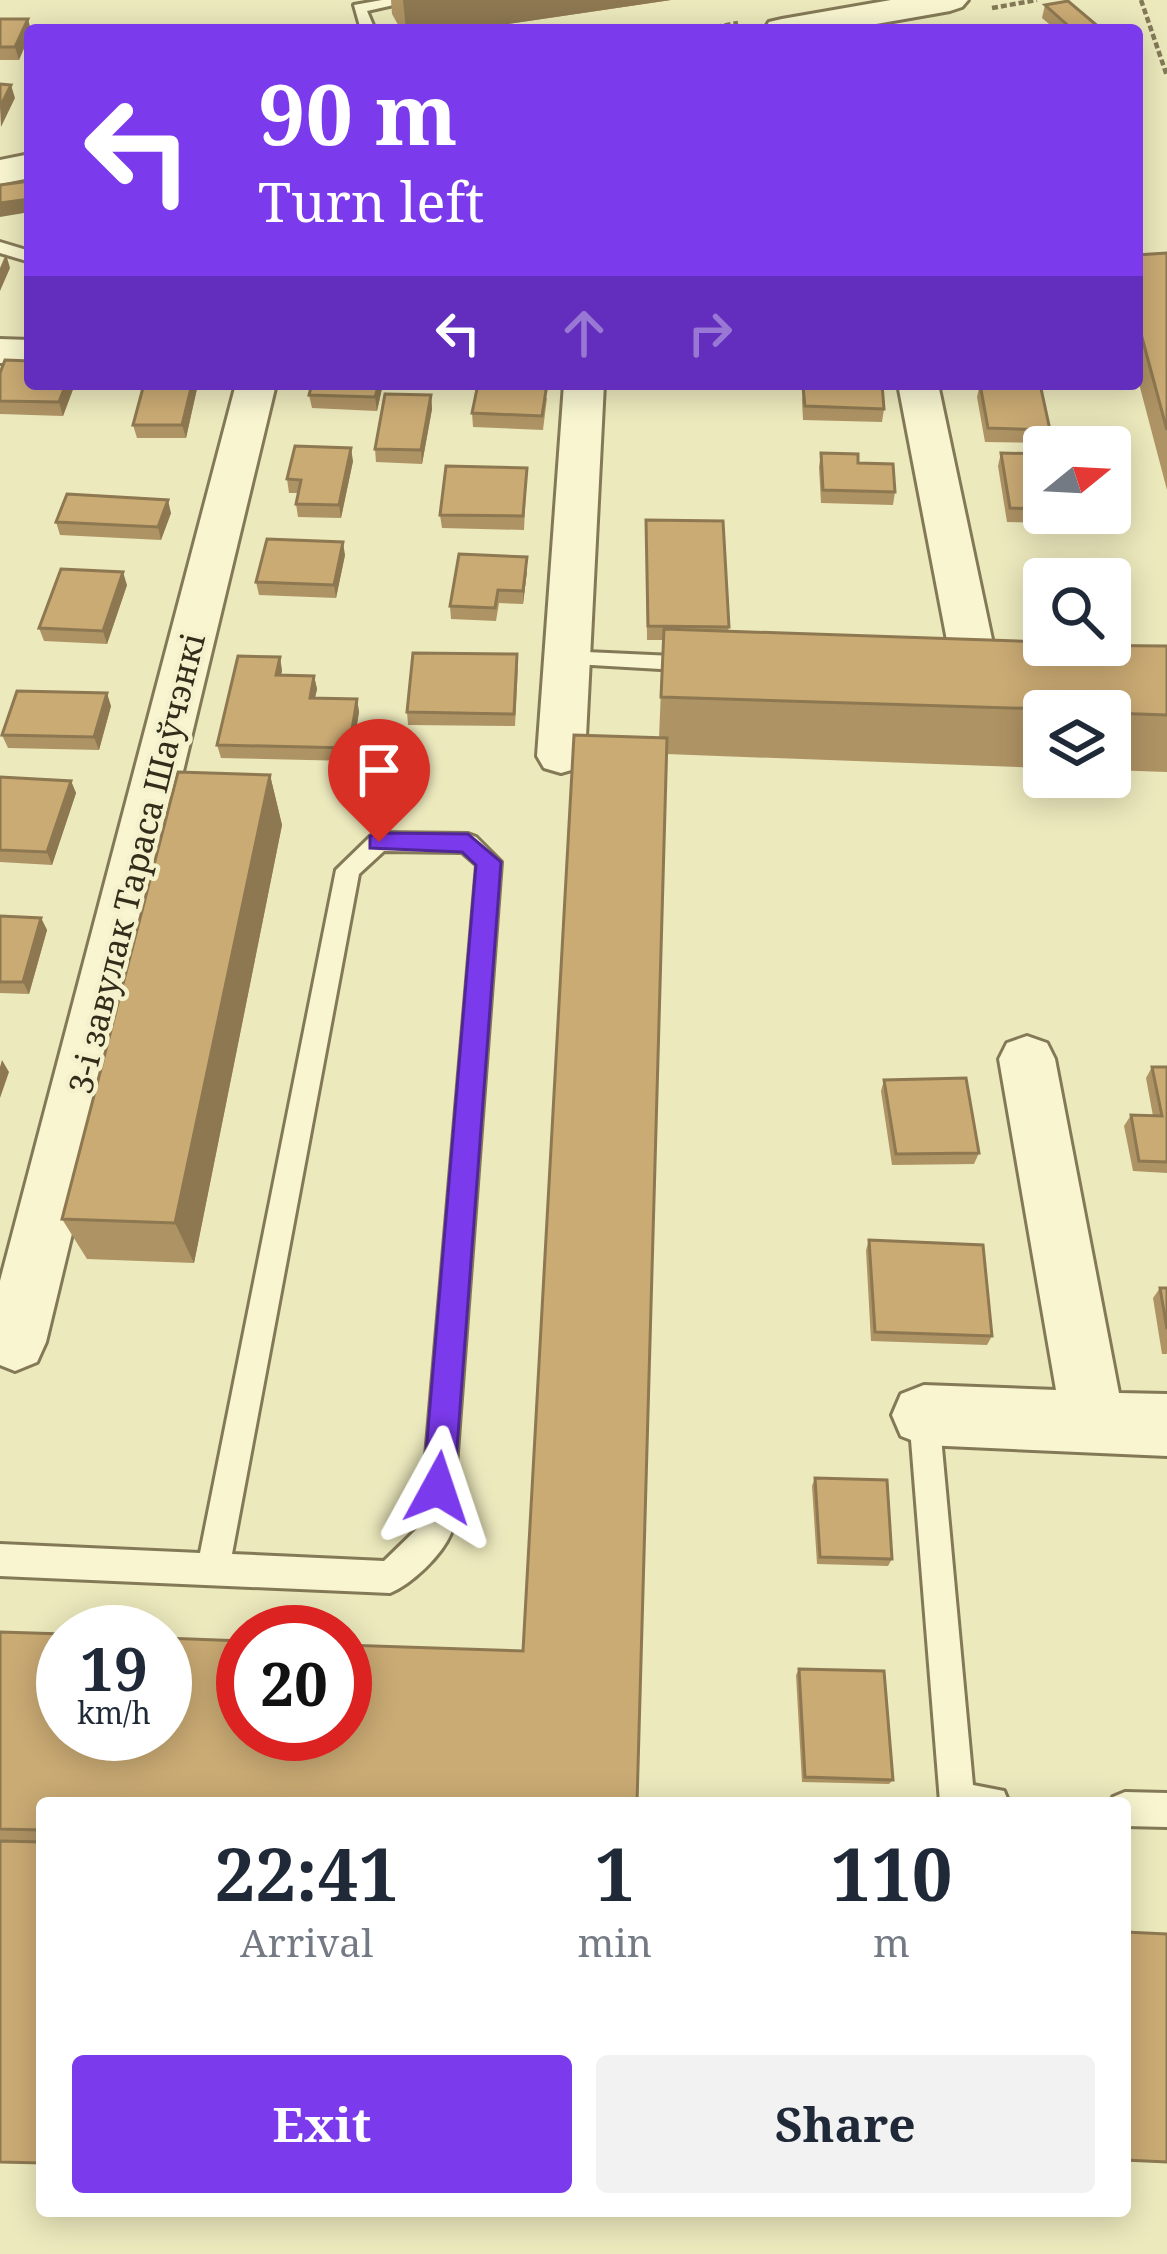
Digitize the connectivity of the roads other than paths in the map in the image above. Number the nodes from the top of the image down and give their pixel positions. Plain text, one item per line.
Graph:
1 (409, 0) edge
2 (950, 0) edge
3 (365, 24) edge
4 (816, 24) edge
5 (254, 390) edge
6 (584, 390) edge
7 (919, 390) edge
8 (566, 658) junction
9 (726, 666) edge
10 (978, 677) edge
11 (561, 756) dead end
12 (1027, 1059) dead end
13 (16, 1342) dead end
14 (924, 1415) joint
15 (1093, 1421) junction
16 (1167, 1425) edge
17 (0, 1560) edge
18 (213, 1568) junction
19 (957, 1797) edge
20 (1131, 1808) edge
21 (1167, 1810) edge

1 - 3 lane
2 - 4 street
5 - 13 street, 3-і завулак Тараса Шаўчэнкі
6 - 8 street
7 - 10 street
8 - 9 lane
8 - 11 street
12 - 15 street
14 - 15 street
14 - 19 lane
15 - 16 street
17 - 18 lane
18 - 18 lane
20 - 21 lane

